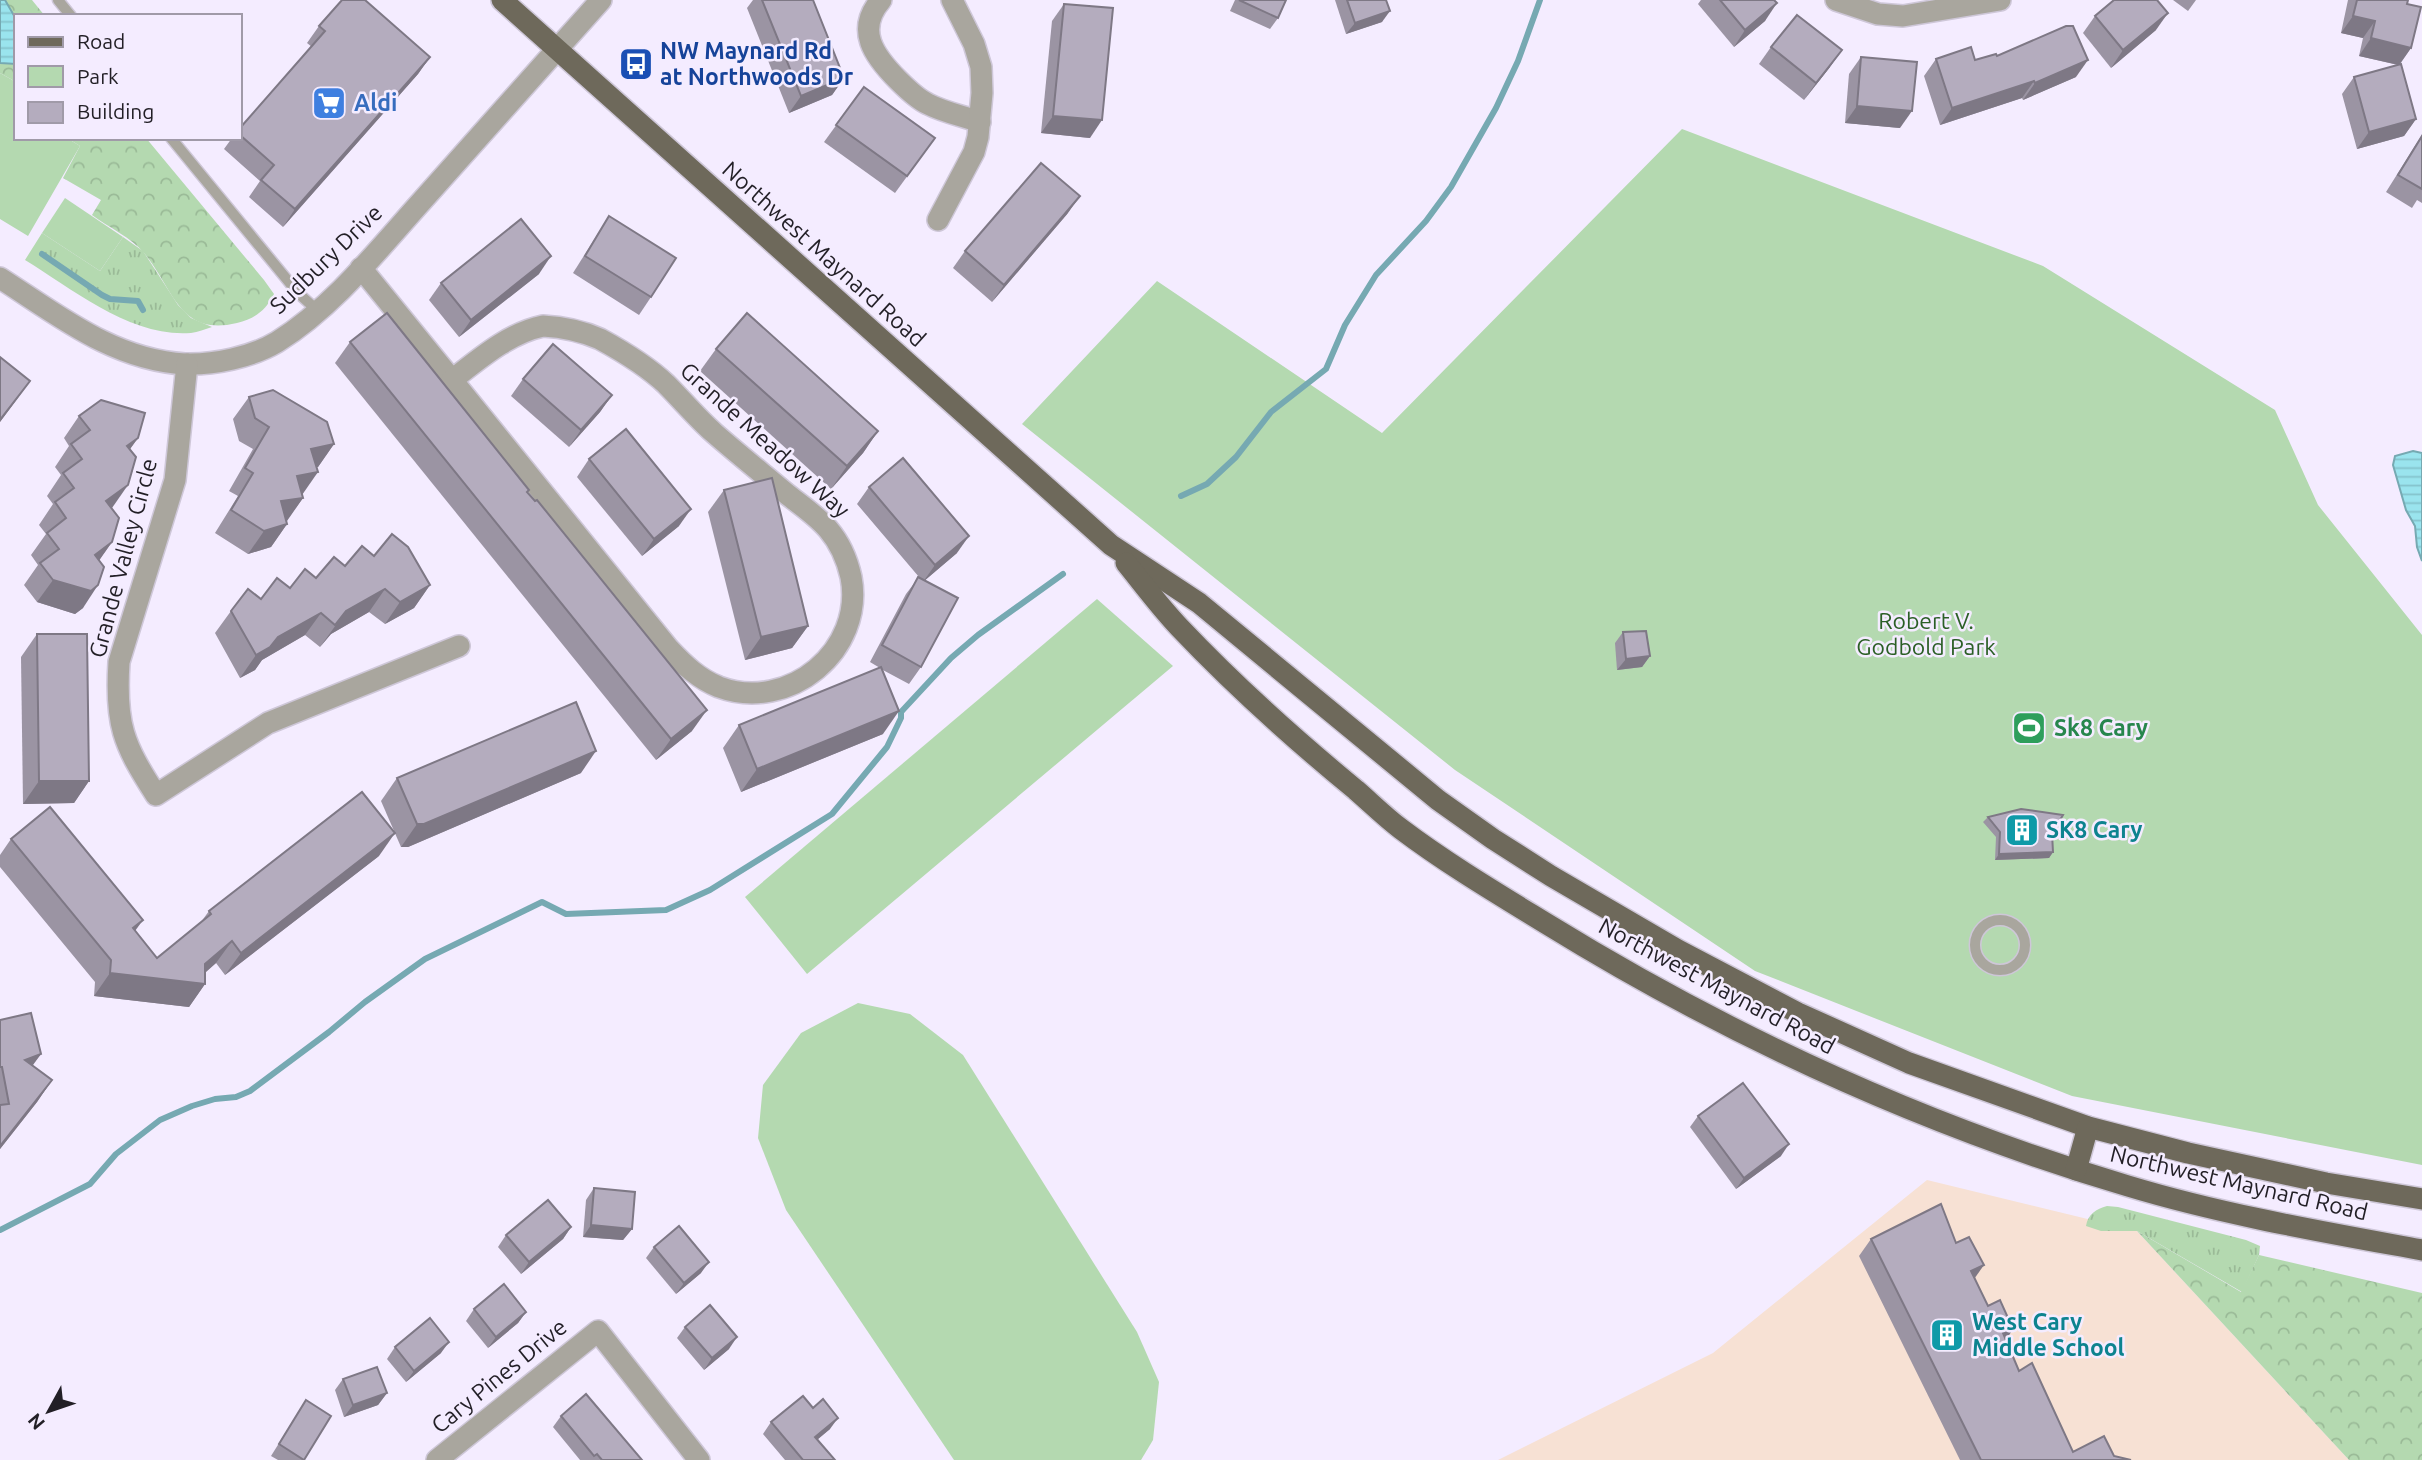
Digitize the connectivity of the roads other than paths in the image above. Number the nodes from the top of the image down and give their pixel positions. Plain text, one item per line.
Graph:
1 (58, 0) edge
2 (502, 0) edge
3 (601, 0) edge
4 (881, 0) edge
5 (952, 0) edge
6 (1836, 0) edge
7 (2000, 0) edge
8 (69, 14) edge
9 (556, 50) junction
10 (980, 122) junction
11 (173, 140) edge
12 (938, 220) dead end
13 (361, 268) junction
14 (0, 278) edge
15 (318, 311) junction
16 (187, 364) junction
17 (452, 380) junction
18 (1111, 545) junction
19 (459, 646) dead end
20 (1983, 964) joint
21 (2088, 1127) junction
22 (2077, 1170) junction
23 (2422, 1199) edge
24 (2422, 1250) edge
25 (437, 1460) edge
26 (699, 1460) edge

1 - 8 lane
2 - 9 main road, Northwest Maynard Road
3 - 9 street, Sudbury Drive
4 - 10 street
5 - 10 street
6 - 7 street
9 - 13 street, Sudbury Drive
9 - 18 main road, Northwest Maynard Road
10 - 12 street
11 - 15 lane
13 - 15 street, Sudbury Drive
13 - 17 street, Grande Meadow Way
14 - 16 street, Sudbury Drive
15 - 16 street, Sudbury Drive
16 - 19 street, Grande Valley Circle
17 - 17 street, Grande Meadow Way
18 - 21 main road, Northwest Maynard Road
18 - 22 main road, Northwest Maynard Road
20 - 20 lane
21 - 22 main road
21 - 23 main road, Northwest Maynard Road
22 - 24 main road, Northwest Maynard Road
25 - 26 street, Cary Pines Drive

